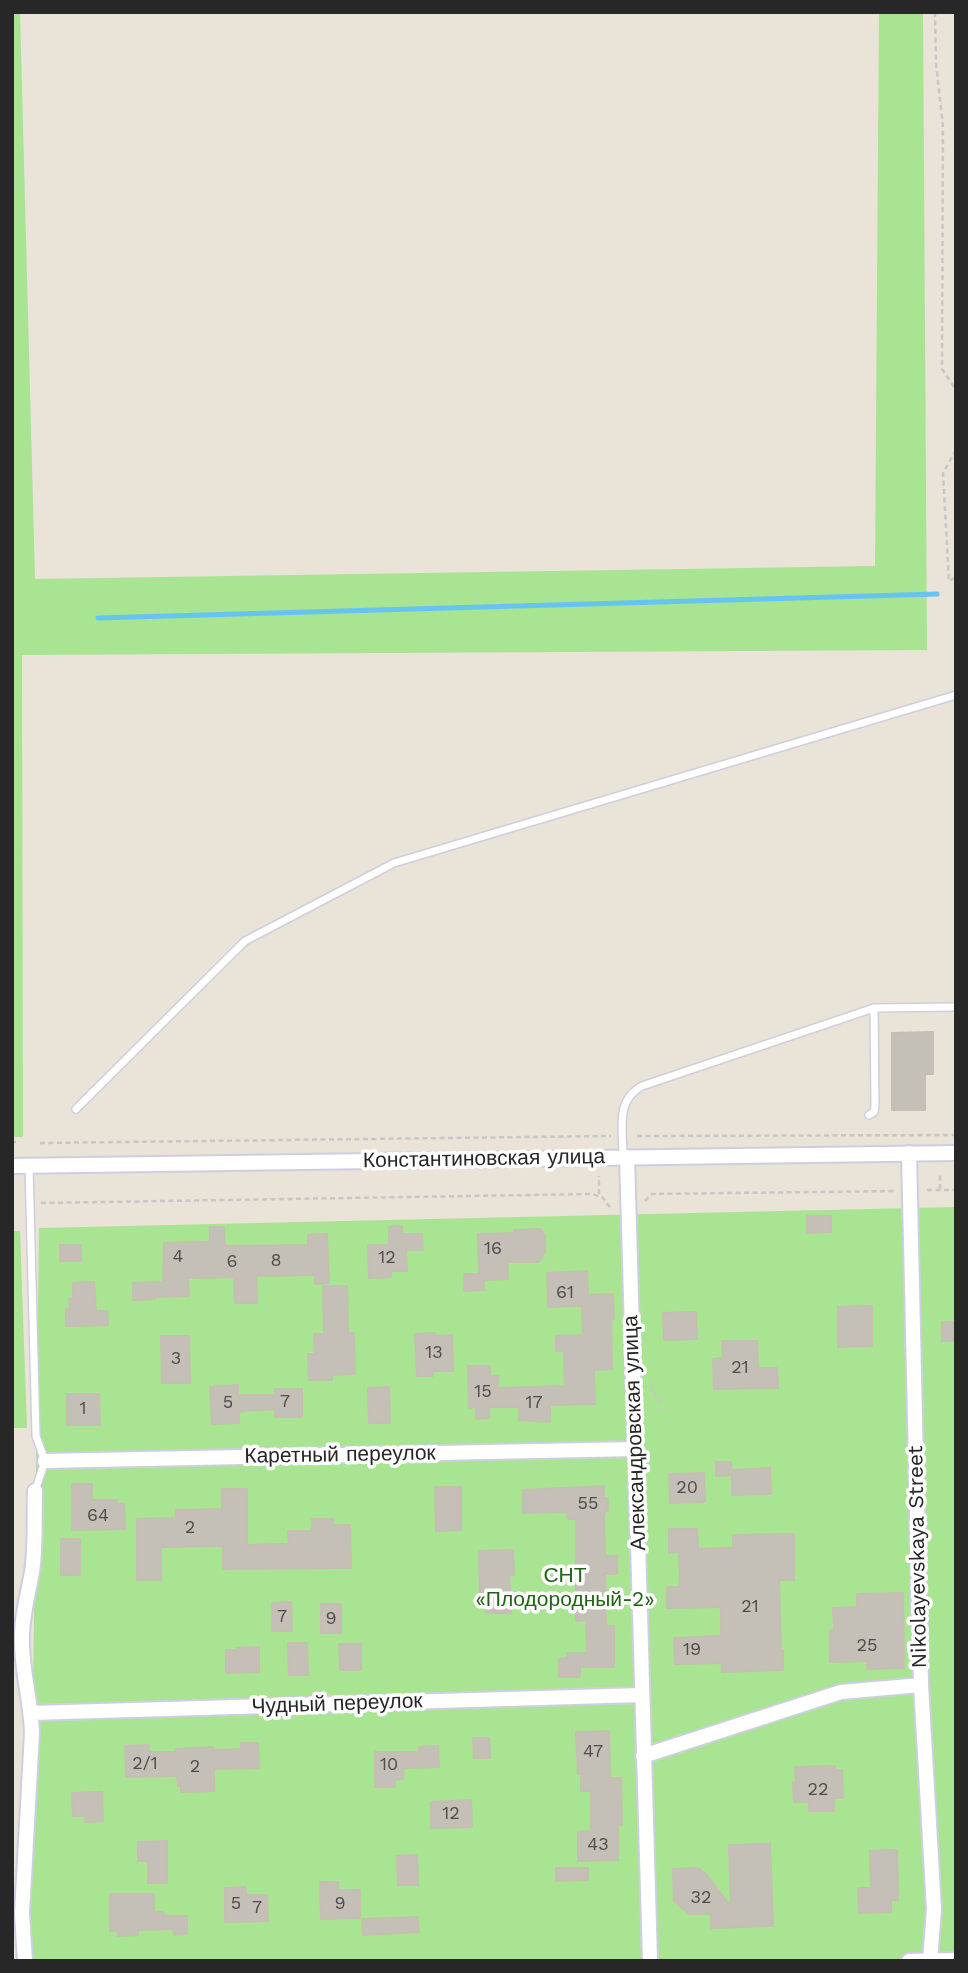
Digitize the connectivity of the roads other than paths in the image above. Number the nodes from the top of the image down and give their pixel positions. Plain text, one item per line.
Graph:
1 (956, 695) edge
2 (956, 1007) edge
3 (874, 1008) junction
4 (76, 1109) dead end
5 (869, 1115) dead end
6 (909, 1153) junction
7 (956, 1153) edge
8 (625, 1157) junction
9 (12, 1166) edge
10 (29, 1166) junction
11 (635, 1450) junction
12 (45, 1461) junction
13 (36, 1491) joint
14 (921, 1685) junction
15 (642, 1695) junction
16 (31, 1713) junction
17 (643, 1755) junction
18 (930, 1960) edge
19 (956, 1960) edge
20 (25, 1961) edge
21 (650, 1961) edge
22 (909, 1961) edge

1 - 4 lane
2 - 3 lane
3 - 5 lane
3 - 8 lane
6 - 7 street, Константиновская улица
6 - 8 street, Константиновская улица
6 - 14 street, Nikolayevskaya Street
8 - 10 street, Константиновская улица
8 - 11 street, Александровская улица
9 - 10 street, Константиновская улица
10 - 12 lane
11 - 12 street, Каретный переулок
11 - 15 street, Александровская улица
12 - 13 lane
13 - 16 street
14 - 17 street
14 - 18 street, Nikolayevskaya Street
15 - 16 street, Чудный переулок
15 - 17 street, Александровская улица
16 - 20 street
17 - 21 street, Александровская улица
18 - 19 street
18 - 22 street

